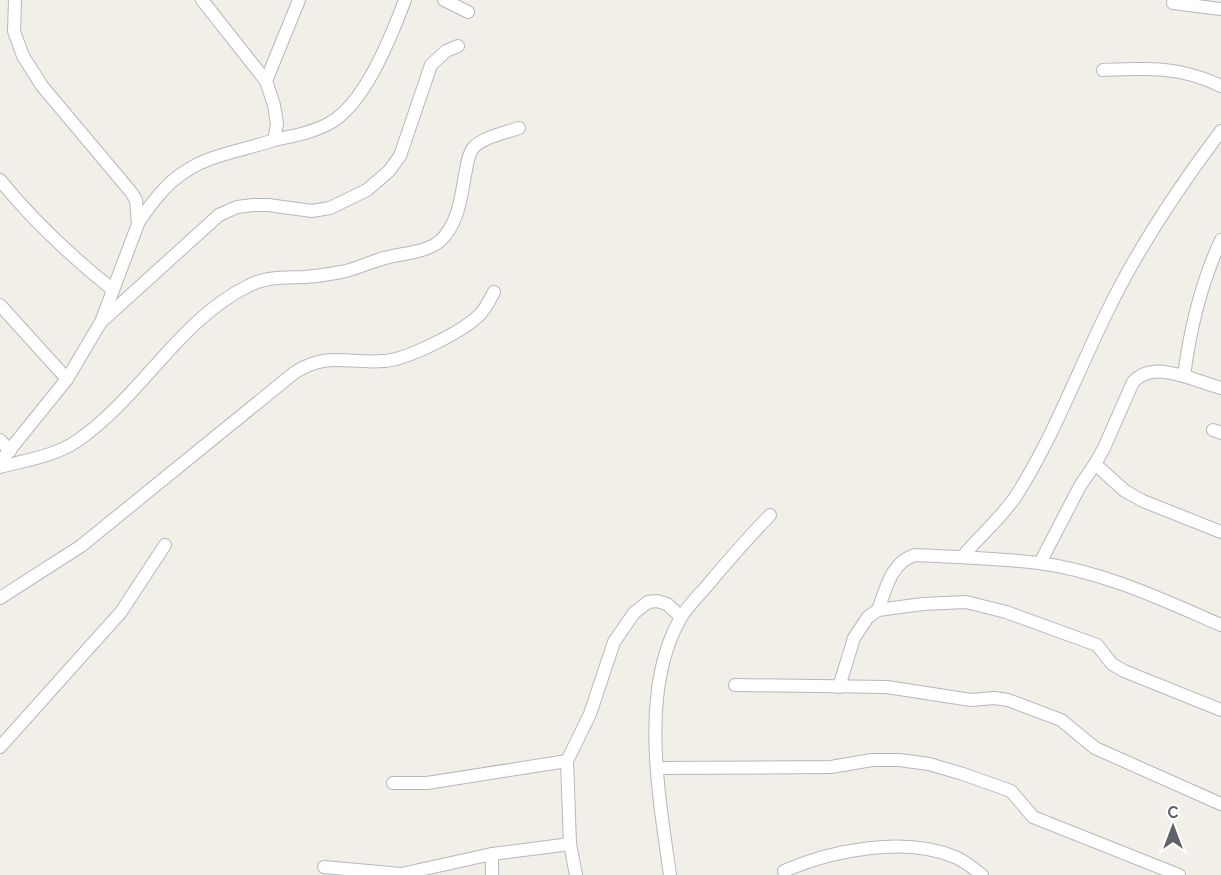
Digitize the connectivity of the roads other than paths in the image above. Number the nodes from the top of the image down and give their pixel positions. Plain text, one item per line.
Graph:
1 (15, 0) edge
2 (202, 0) edge
3 (299, 0) edge
4 (405, 0) edge
5 (444, 0) edge
6 (1173, 3) dead end
7 (1221, 9) edge
8 (468, 12) dead end
9 (458, 46) dead end
10 (1103, 70) dead end
11 (266, 81) junction
12 (1221, 86) edge
13 (519, 128) dead end
14 (1221, 131) edge
15 (274, 140) junction
16 (0, 180) edge
17 (138, 224) junction
18 (1221, 240) edge
19 (114, 290) junction
20 (494, 292) dead end
21 (0, 305) edge
22 (101, 322) junction
23 (1184, 376) junction
24 (67, 379) junction
25 (1221, 388) edge
26 (0, 440) edge
27 (10, 451) junction
28 (0, 462) edge
29 (1095, 464) junction
30 (0, 466) edge
31 (770, 515) dead end
32 (1221, 532) edge
33 (165, 545) dead end
34 (962, 557) junction
35 (1040, 563) junction
36 (0, 598) edge
37 (878, 610) junction
38 (681, 617) junction
39 (1221, 625) edge
40 (735, 685) dead end
41 (839, 687) junction
42 (1221, 710) edge
43 (0, 747) edge
44 (567, 761) junction
45 (658, 768) junction
46 (393, 783) dead end
47 (1221, 804) edge
48 (570, 844) junction
49 (492, 854) junction
50 (324, 867) dead end
51 (784, 871) dead end
52 (492, 875) edge
53 (576, 875) edge
54 (670, 875) edge
55 (982, 875) edge
56 (1179, 875) edge

1 - 17 street
2 - 11 street
3 - 11 street
4 - 15 street
5 - 8 street
6 - 7 street
9 - 22 street
10 - 12 street
11 - 15 street
13 - 30 street
14 - 34 street
15 - 17 street
16 - 19 street
17 - 19 street
18 - 23 street
19 - 22 street
20 - 36 street
21 - 24 street
22 - 24 street
23 - 25 street
23 - 29 street
24 - 27 street
26 - 27 street
27 - 28 street
29 - 32 street
29 - 35 street
31 - 38 street
33 - 43 street
34 - 35 street
34 - 37 street
35 - 39 street
37 - 41 street
37 - 42 street
38 - 44 street
38 - 45 street
40 - 41 street
41 - 47 street
44 - 46 street
44 - 48 street
45 - 54 street
45 - 56 street
48 - 49 street
48 - 53 street
49 - 50 street
49 - 52 street
51 - 55 street

